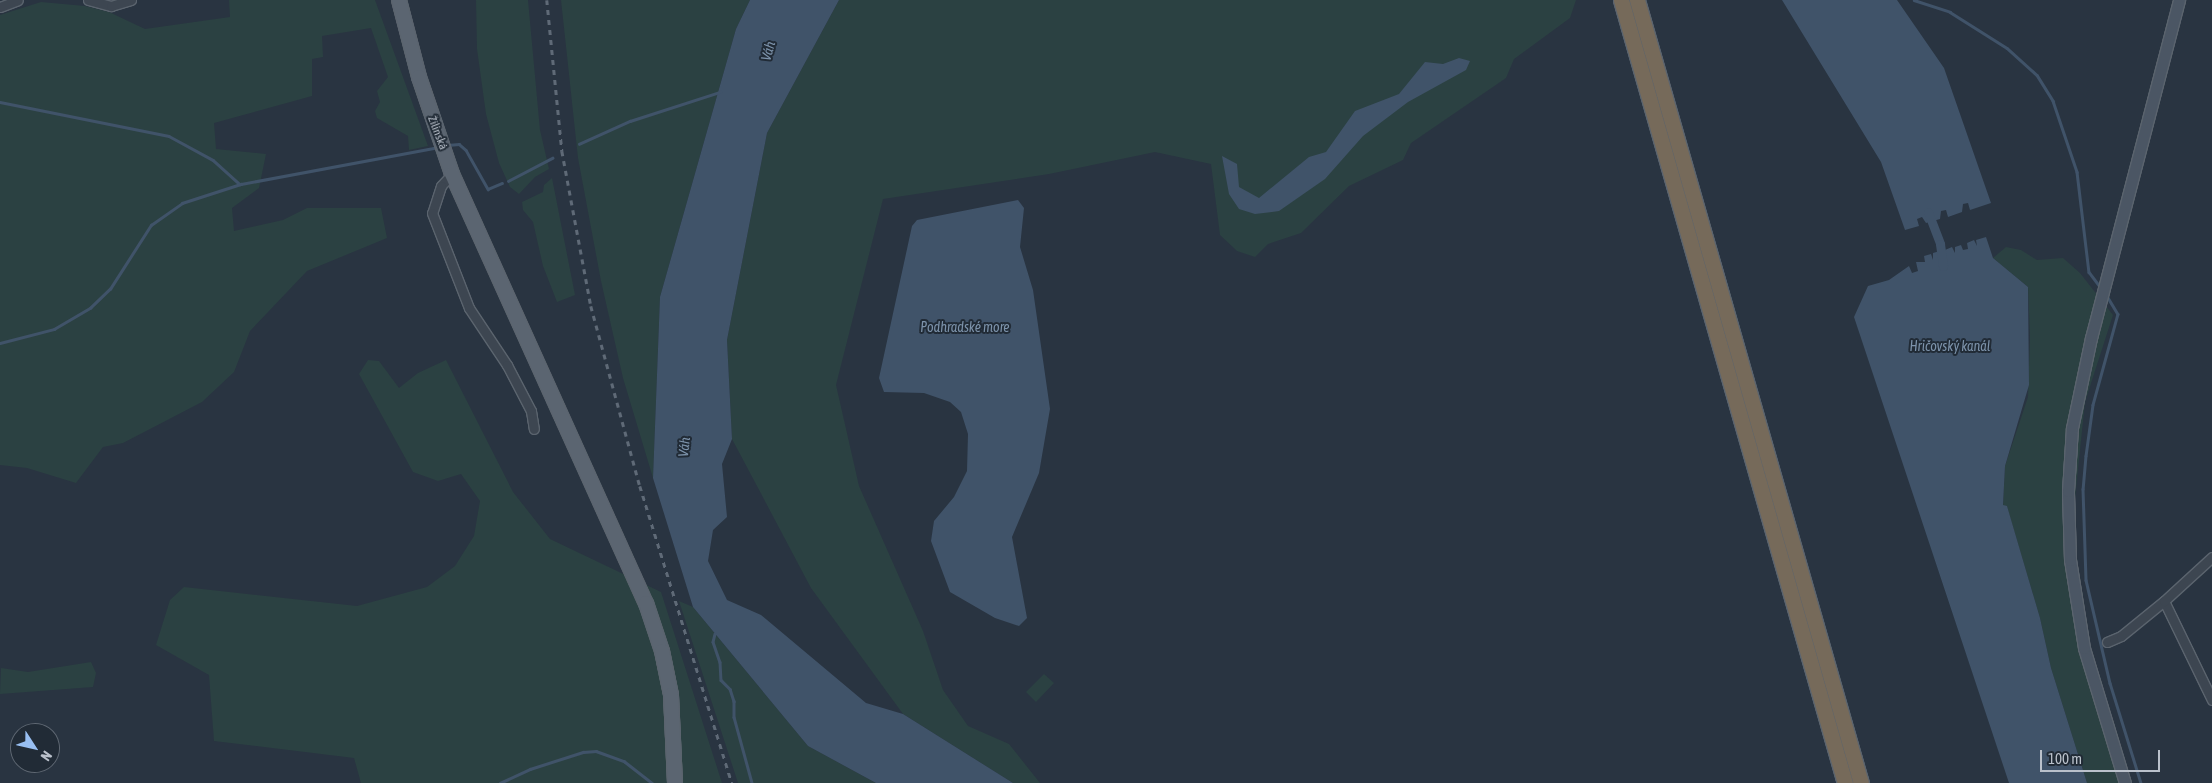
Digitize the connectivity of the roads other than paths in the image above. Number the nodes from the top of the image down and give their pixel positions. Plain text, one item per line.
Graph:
1 (18, 0) edge
2 (88, 0) edge
3 (131, 0) edge
4 (399, 0) edge
5 (1621, 0) edge
6 (1637, 0) edge
7 (2180, 0) edge
8 (0, 7) edge
9 (452, 174) junction
10 (534, 429) dead end
11 (2212, 557) edge
12 (2164, 601) junction
13 (2107, 642) dead end
14 (2212, 700) edge
15 (675, 783) edge
16 (1846, 783) edge
17 (1861, 783) edge
18 (2125, 783) edge

1 - 8 street
2 - 3 street
4 - 9 main road, Žilinská
5 - 16 highway
6 - 17 highway
7 - 18 main road
9 - 10 street
9 - 15 main road, Žilinská
11 - 12 street
12 - 13 street
12 - 14 street

